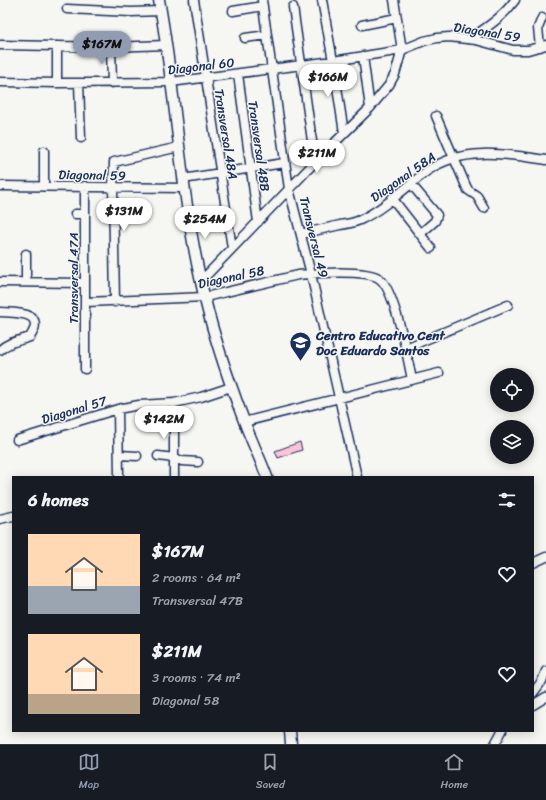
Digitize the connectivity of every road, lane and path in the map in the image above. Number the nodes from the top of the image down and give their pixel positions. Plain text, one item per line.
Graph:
1 (159, 0) edge
2 (194, 0) edge
3 (322, 0) edge
4 (394, 0) edge
5 (515, 0) edge
6 (263, 3) edge
7 (293, 7) dead end
8 (67, 9) dead end
9 (161, 11) junction
10 (233, 11) dead end
11 (397, 18) junction
12 (542, 18) dead end
13 (362, 24) dead end
14 (267, 35) junction
15 (244, 38) dead end
16 (470, 39) junction
17 (0, 45) edge
18 (166, 45) junction
19 (57, 46) junction
20 (543, 46) edge
21 (111, 47) junction
22 (402, 50) junction
23 (363, 56) junction
24 (333, 61) junction
25 (302, 65) junction
26 (271, 69) junction
27 (238, 74) junction
28 (205, 77) junction
29 (0, 82) edge
30 (171, 82) junction
31 (57, 83) junction
32 (79, 83) junction
33 (112, 83) junction
34 (370, 108) junction
35 (436, 116) dead end
36 (344, 133) junction
37 (81, 138) dead end
38 (179, 147) junction
39 (44, 151) dead end
40 (455, 158) junction
41 (546, 160) edge
42 (315, 162) junction
43 (284, 163) junction
44 (250, 167) junction
45 (220, 172) junction
46 (184, 184) junction
47 (410, 184) junction
48 (0, 186) edge
49 (44, 186) junction
50 (85, 186) junction
51 (113, 187) junction
52 (289, 189) junction
53 (392, 198) junction
54 (484, 208) dead end
55 (75, 214) dead end
56 (85, 214) junction
57 (258, 222) junction
58 (301, 234) junction
59 (420, 234) junction
60 (232, 248) junction
61 (431, 248) dead end
62 (26, 254) dead end
63 (311, 274) junction
64 (201, 281) junction
65 (0, 282) edge
66 (26, 282) junction
67 (85, 283) junction
68 (204, 297) junction
69 (86, 302) junction
70 (115, 302) junction
71 (508, 305) dead end
72 (0, 312) edge
73 (406, 348) junction
74 (0, 350) edge
75 (85, 369) dead end
76 (439, 373) dead end
77 (412, 380) junction
78 (231, 387) junction
79 (340, 397) junction
80 (174, 403) junction
81 (118, 409) junction
82 (244, 422) junction
83 (17, 440) dead end
84 (120, 455) junction
85 (138, 456) dead end
86 (158, 456) dead end
87 (174, 458) junction
88 (198, 462) dead end
89 (119, 476) edge
90 (174, 476) edge
91 (267, 476) edge
92 (357, 476) edge
93 (12, 516) edge
94 (0, 519) edge
95 (546, 557) edge
96 (534, 563) edge
97 (546, 671) edge
98 (534, 692) edge
99 (546, 697) edge
100 (534, 704) edge
101 (290, 732) edge
102 (501, 732) edge
103 (291, 744) edge
104 (495, 744) edge

1 - 9 main road
2 - 28 street, Transversal 48A
3 - 24 street
4 - 11 street
5 - 16 street
6 - 10 street
6 - 14 street, Transversal 49
7 - 25 street
8 - 9 street
9 - 18 main road
11 - 13 street
11 - 22 street
12 - 20 street
14 - 15 street
14 - 26 street, Transversal 49
16 - 20 street, Diagonal 59
16 - 22 street, Diagonal 59
17 - 19 street
18 - 21 street
18 - 30 main road
19 - 21 street
19 - 31 street
21 - 33 street
22 - 23 street, Diagonal 60
22 - 34 street, Diagonal 58
23 - 24 street, Diagonal 60
23 - 34 street
24 - 25 street, Diagonal 60
24 - 36 street
25 - 26 street, Diagonal 60
25 - 42 street
26 - 27 street, Diagonal 60
26 - 43 street, Transversal 49
27 - 28 street, Diagonal 60
27 - 44 street, Transversal 48B
28 - 30 street, Diagonal 60
28 - 45 street, Transversal 48A
29 - 31 street, Diagonal 60
30 - 33 street, Diagonal 60
30 - 38 main road
31 - 32 street, Diagonal 60
32 - 33 street, Diagonal 60
32 - 37 street
34 - 36 street, Diagonal 58
35 - 40 street
36 - 42 street, Diagonal 58
38 - 46 main road
38 - 51 street
39 - 49 street
40 - 41 street, Diagonal 58A
40 - 47 street, Diagonal 58A
40 - 54 street
42 - 52 street, Diagonal 58
43 - 44 street, Diagonal 59
43 - 52 street, Transversal 49
44 - 45 street, Diagonal 59
44 - 57 street, Transversal 48B
45 - 46 street, Diagonal 59
45 - 60 street, Transversal 48A
46 - 51 street, Diagonal 59
46 - 64 main road
47 - 53 street, Diagonal 58A
47 - 59 street
48 - 49 street, Diagonal 59
49 - 50 street, Diagonal 59
50 - 51 street, Diagonal 59
50 - 56 street, Transversal 47A
51 - 70 street
52 - 57 street, Diagonal 58
52 - 58 street, Transversal 49
53 - 58 street, Diagonal 58A
53 - 59 street
55 - 56 street
56 - 67 street, Transversal 47A
57 - 60 street, Diagonal 58
58 - 63 street, Transversal 49
59 - 61 street
60 - 64 street, Diagonal 58
62 - 66 street
63 - 68 street, Diagonal 58
63 - 73 street, Diagonal 58
63 - 79 street, Transversal 49
64 - 68 main road
65 - 66 street
66 - 67 street
67 - 69 street, Transversal 47A
68 - 70 street, Diagonal 58
68 - 78 main road
69 - 70 street, Diagonal 58
69 - 75 street, Transversal 47A
71 - 73 street
72 - 74 street
73 - 77 street
76 - 77 street
77 - 79 street
78 - 80 street, Diagonal 57
78 - 82 main road
79 - 82 street
79 - 92 street, Transversal 49
80 - 81 street, Diagonal 57
80 - 87 street
81 - 83 street, Diagonal 57
81 - 84 street
82 - 91 main road
84 - 85 street
84 - 89 street
86 - 87 street
87 - 88 street
87 - 90 street
93 - 94 street
95 - 96 street
97 - 98 street
99 - 100 street
101 - 103 main road
102 - 104 street

